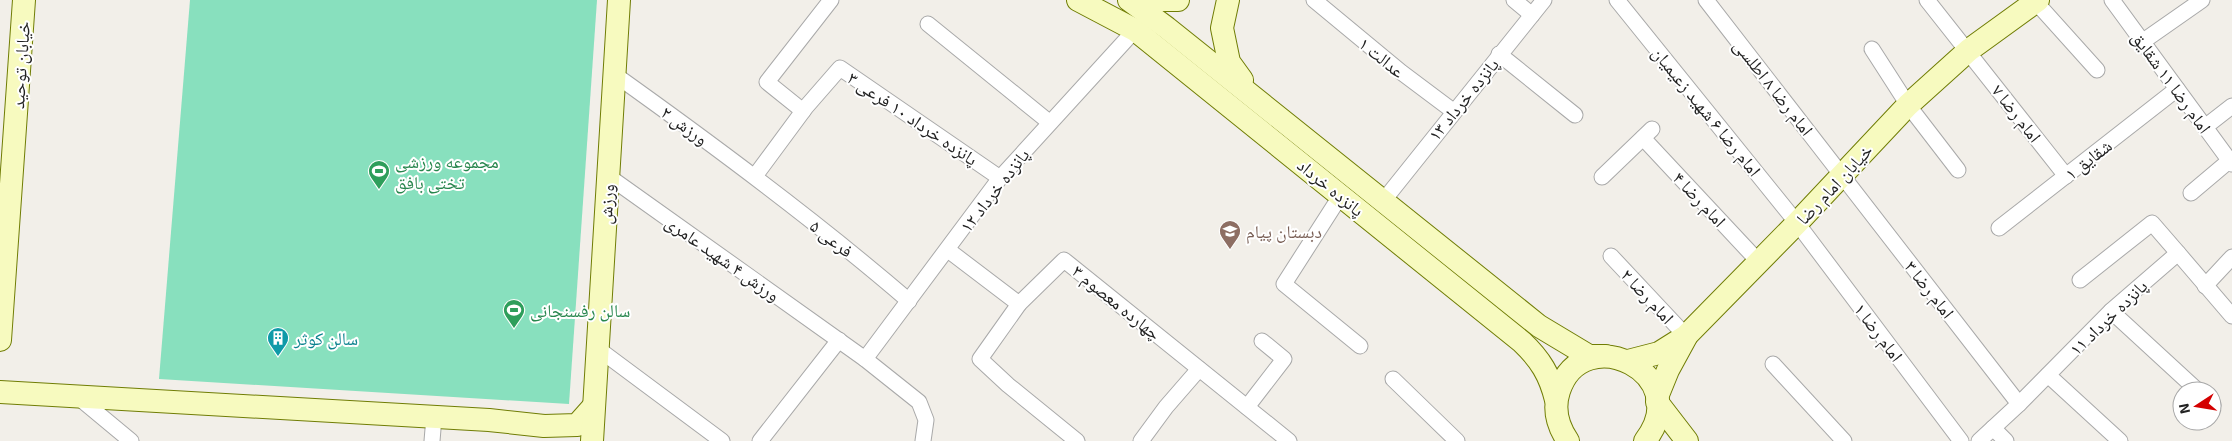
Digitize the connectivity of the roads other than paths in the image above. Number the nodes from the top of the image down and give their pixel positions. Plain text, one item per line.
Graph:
1 (24, 0) edge
2 (619, 0) edge
3 (832, 0) edge
4 (1078, 0) edge
5 (1129, 0) edge
6 (1142, 0) edge
7 (1178, 0) edge
8 (1228, 0) edge
9 (1314, 0) edge
10 (1514, 0) edge
11 (1544, 0) edge
12 (1616, 0) edge
13 (1706, 0) edge
14 (1928, 0) edge
15 (2112, 0) edge
16 (2202, 0) edge
17 (2036, 1) edge
18 (1532, 15) junction
19 (928, 24) dead end
20 (1135, 30) junction
21 (2142, 42) junction
22 (1872, 49) dead end
23 (1968, 50) junction
24 (1499, 54) junction
25 (2097, 70) dead end
26 (614, 74) junction
27 (2177, 89) junction
28 (1252, 95) junction
29 (1908, 105) junction
30 (2232, 106) edge
31 (803, 111) junction
32 (1453, 111) junction
33 (1575, 115) dead end
34 (1049, 122) junction
35 (2205, 127) junction
36 (2231, 162) edge
37 (1958, 170) dead end
38 (1842, 174) junction
39 (608, 176) junction
40 (755, 176) junction
41 (1602, 176) dead end
42 (2066, 176) junction
43 (1000, 178) junction
44 (2191, 193) dead end
45 (1341, 195) junction
46 (1384, 200) junction
47 (1798, 223) junction
48 (1999, 228) dead end
49 (948, 250) junction
50 (2178, 253) junction
51 (1611, 256) dead end
52 (2232, 257) edge
53 (1758, 261) junction
54 (2080, 280) dead end
55 (2205, 286) junction
56 (909, 301) junction
57 (1019, 304) junction
58 (2112, 311) junction
59 (2232, 316) edge
60 (1686, 336) junction
61 (0, 340) edge
62 (839, 340) junction
63 (1262, 341) dead end
64 (1360, 346) dead end
65 (597, 348) junction
66 (1606, 356) junction
67 (865, 359) junction
68 (1628, 361) junction
69 (1773, 364) dead end
70 (1199, 369) junction
71 (2048, 375) junction
72 (1393, 379) dead end
73 (2187, 381) edge
74 (0, 392) edge
75 (78, 397) junction
76 (1657, 399) junction
77 (2019, 404) junction
78 (593, 407) junction
79 (1247, 407) junction
80 (1556, 407) junction
81 (434, 417) junction
82 (489, 420) junction
83 (1993, 428) junction
84 (131, 441) edge
85 (432, 441) edge
86 (537, 441) edge
87 (592, 441) edge
88 (722, 441) edge
89 (760, 441) edge
90 (923, 441) edge
91 (1077, 441) edge
92 (1141, 441) edge
93 (1289, 441) edge
94 (1457, 441) edge
95 (1551, 441) edge
96 (1568, 441) edge
97 (1645, 441) edge
98 (1687, 441) edge
99 (1844, 441) edge
100 (1961, 441) edge
101 (1979, 441) edge
102 (2006, 441) edge
103 (2120, 441) edge

1 - 61 street, خیابان توحید
2 - 26 street, ورزش
3 - 31 street
4 - 20 street, پانزده خرداد
5 - 28 street, پانزده خرداد
6 - 7 street
8 - 28 street
9 - 32 street, عدالت ۱
10 - 18 street
11 - 18 street, پانزده خرداد ۱۳
12 - 47 street, امام رضا ۶ شهید زعیمیان
13 - 38 street, امام رضا ۸ اطلسی
14 - 23 street, امام رضا ۷
15 - 21 street, امام رضا ۱۱ شقایق
16 - 21 street
17 - 23 street, خیابان امام رضا
17 - 25 street
18 - 24 street, پانزده خرداد ۱۳
19 - 34 street
20 - 34 street, پانزده خرداد ۱۲
20 - 45 street, پانزده خرداد
21 - 27 street, امام رضا ۱۱ شقایق
22 - 29 street
23 - 29 street, خیابان امام رضا
23 - 42 street, امام رضا ۷
24 - 32 street, پانزده خرداد ۱۳
24 - 33 street
26 - 39 street, ورزش
26 - 40 street, ورزش ۲
27 - 35 street, امام رضا ۱۱ شقایق
27 - 42 street, شقایق ۱
28 - 46 street, پانزده خرداد
29 - 37 street
29 - 38 street, خیابان امام رضا
30 - 35 street
31 - 40 street, پانزده خرداد ۱۰ فرعی ۳
31 - 43 street, پانزده خرداد ۱۰ فرعی ۳
32 - 46 street, پانزده خرداد ۱۳
34 - 43 street, پانزده خرداد ۱۲
35 - 36 street, امام رضا ۱۱ شقایق
36 - 44 street
38 - 47 street, خیابان امام رضا
38 - 77 street, امام رضا ۳
39 - 62 street, ورزش ۴ شهید عامری
39 - 65 street, ورزش
40 - 56 street, فرعی ۵
41 - 53 street, امام رضا ۴
42 - 48 street, شقایق ۱
43 - 49 street, پانزده خرداد ۱۲
45 - 64 street
45 - 80 street, پانزده خرداد
46 - 66 street, پانزده خرداد
47 - 53 street, خیابان امام رضا
47 - 100 street, امام رضا ۱
49 - 56 street, پانزده خرداد ۱۲
49 - 57 street
50 - 54 street
50 - 55 street
50 - 58 street, پانزده خرداد ۱۱
51 - 60 street, امام رضا ۲
52 - 55 street
53 - 60 street, خیابان امام رضا
55 - 59 street
56 - 67 street, پانزده خرداد ۱۲
57 - 70 street, چهارده معصوم ۳
57 - 91 street
58 - 71 street, پانزده خرداد ۱۱
58 - 73 street
60 - 68 street, خیابان امام رضا
60 - 76 street
62 - 67 street, ورزش ۴ شهید عامری
62 - 89 street
63 - 79 street
65 - 78 street, ورزش
65 - 88 street
66 - 68 street, پانزده خرداد
66 - 80 street
67 - 90 street, ورزش ۴ شهید عامری
68 - 76 street
69 - 99 street
70 - 79 street, چهارده معصوم ۳
70 - 92 street
71 - 77 street, پانزده خرداد ۱۱
71 - 103 street
72 - 94 street
74 - 75 street
75 - 81 street
75 - 84 street
76 - 97 street
76 - 98 street
77 - 83 street, پانزده خرداد ۱۱
78 - 82 street
78 - 87 street, ورزش
79 - 93 street, چهارده معصوم ۳
80 - 95 street
80 - 96 street, پانزده خرداد
81 - 82 street
81 - 85 street
82 - 86 street
83 - 101 street, پانزده خرداد ۱۱
83 - 102 street

